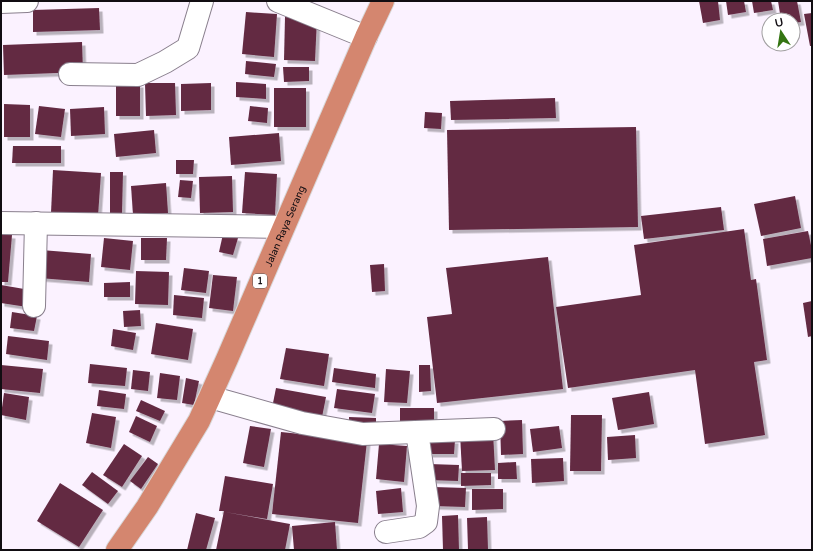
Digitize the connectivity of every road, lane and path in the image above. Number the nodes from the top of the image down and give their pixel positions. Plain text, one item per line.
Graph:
1 (27, 1) edge
2 (202, 1) edge
3 (278, 1) edge
4 (383, 1) edge
5 (1, 2) edge
6 (366, 37) junction
7 (70, 74) dead end
8 (1, 222) edge
9 (36, 223) junction
10 (283, 227) junction
11 (34, 306) dead end
12 (210, 397) junction
13 (494, 429) dead end
14 (417, 432) junction
15 (386, 532) dead end
16 (117, 550) edge

1 - 5 street
2 - 7 street
3 - 6 street
4 - 6 highway, Jalan Raya Serang / 1
6 - 10 highway, Jalan Raya Serang / 1
8 - 9 street
9 - 10 street
9 - 11 street
10 - 12 highway, Jalan Raya Serang / 1
12 - 14 street
12 - 16 highway, Jalan Raya Serang / 1
13 - 14 street
14 - 15 street

